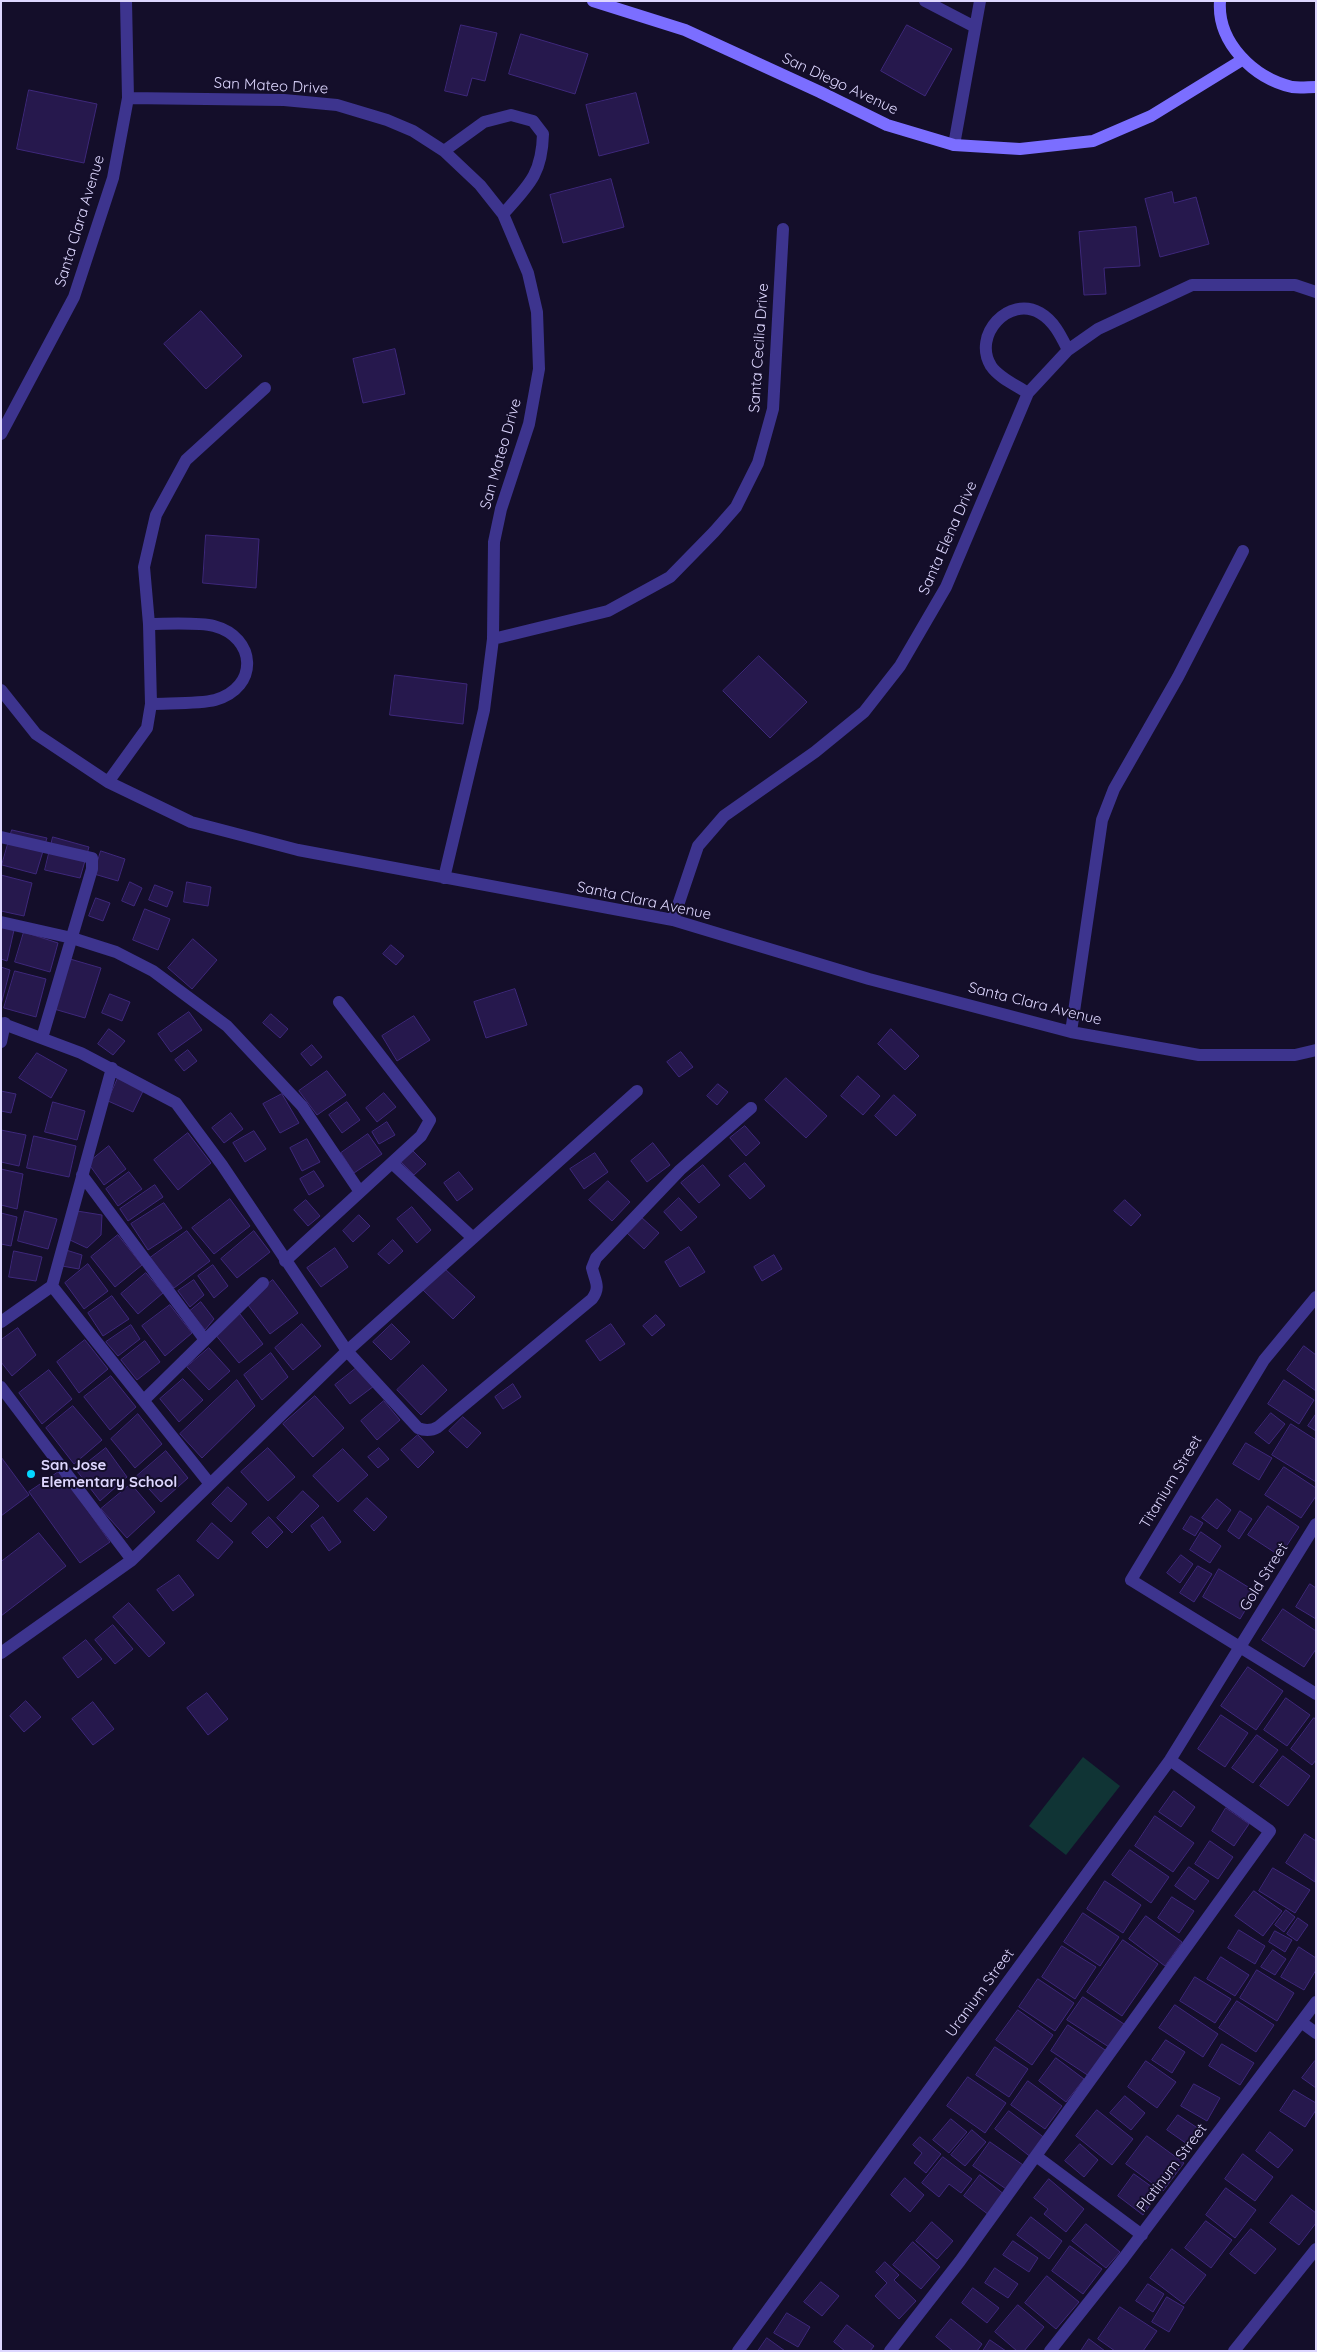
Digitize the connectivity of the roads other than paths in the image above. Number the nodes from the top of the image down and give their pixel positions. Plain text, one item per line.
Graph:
1 (126, 1) edge
2 (593, 1) edge
3 (925, 1) edge
4 (980, 1) edge
5 (1220, 1) edge
6 (974, 27) junction
7 (1242, 60) junction
8 (1316, 87) edge
9 (128, 98) junction
10 (954, 145) junction
11 (444, 151) junction
12 (503, 214) junction
13 (783, 229) dead end
14 (1316, 292) edge
15 (1068, 350) junction
16 (265, 388) dead end
17 (1028, 393) junction
18 (1, 434) edge
19 (1243, 550) dead end
20 (149, 624) junction
21 (493, 638) junction
22 (2, 692) edge
23 (151, 704) junction
24 (108, 782) junction
25 (1, 836) edge
26 (444, 878) junction
27 (673, 920) junction
28 (1, 922) edge
29 (72, 938) junction
30 (340, 1002) dead end
31 (3, 1023) edge
32 (1072, 1032) junction
33 (42, 1038) junction
34 (1, 1042) edge
35 (1316, 1050) edge
36 (112, 1068) junction
37 (637, 1091) dead end
38 (751, 1108) dead end
39 (392, 1163) junction
40 (82, 1175) junction
41 (360, 1192) junction
42 (473, 1238) junction
43 (285, 1261) junction
44 (263, 1283) dead end
45 (52, 1286) junction
46 (1316, 1298) edge
47 (1, 1322) edge
48 (205, 1340) junction
49 (347, 1351) junction
50 (1, 1387) edge
51 (144, 1400) junction
52 (210, 1484) junction
53 (1316, 1524) edge
54 (132, 1560) junction
55 (1240, 1648) junction
56 (1, 1653) edge
57 (1316, 1694) edge
58 (1170, 1760) junction
59 (1316, 2002) edge
60 (1301, 2022) junction
61 (1316, 2033) edge
62 (1036, 2156) junction
63 (1142, 2235) junction
64 (1316, 2249) edge
65 (738, 2351) edge
66 (890, 2351) edge
67 (1050, 2351) edge
68 (1234, 2351) edge

1 - 9 street, Santa Clara Avenue
2 - 10 street, San Diego Avenue
3 - 6 street
4 - 6 street
5 - 7 street
6 - 10 street
7 - 8 street
7 - 10 street, San Diego Avenue
9 - 11 street, San Mateo Drive
9 - 18 street, Santa Clara Avenue
11 - 12 street, San Mateo Drive
11 - 12 street
12 - 21 street, San Mateo Drive
13 - 21 street, Santa Cecilia Drive
14 - 15 street, Santa Elena Drive
15 - 17 street, Santa Elena Drive
15 - 17 street
16 - 20 street
17 - 27 street, Santa Elena Drive
19 - 32 street
20 - 23 street
20 - 23 street
21 - 26 street, San Mateo Drive
22 - 24 street, Santa Clara Avenue
23 - 24 street
24 - 26 street, Santa Clara Avenue
25 - 29 street
26 - 27 street, Santa Clara Avenue
27 - 32 street, Santa Clara Avenue
28 - 29 street
29 - 33 street
29 - 41 street
30 - 39 street
31 - 33 street
31 - 34 street
32 - 35 street, Santa Clara Avenue
33 - 36 street
36 - 40 street
36 - 43 street
37 - 42 street
38 - 49 street
39 - 41 street
39 - 42 street
40 - 45 street
40 - 48 street
41 - 43 street
42 - 49 street
43 - 49 street
44 - 48 street
45 - 47 street
45 - 51 street
46 - 55 street, Titanium Street
48 - 51 street
49 - 52 street
50 - 54 street
51 - 52 street
52 - 54 street
53 - 55 street, Gold Street
54 - 56 street
55 - 57 street
55 - 58 street, Uranium Street
58 - 62 street
58 - 65 street, Uranium Street
59 - 60 street, Platinum Street
60 - 61 street
60 - 63 street, Platinum Street
62 - 63 street
62 - 66 street
63 - 67 street, Platinum Street
64 - 68 street

